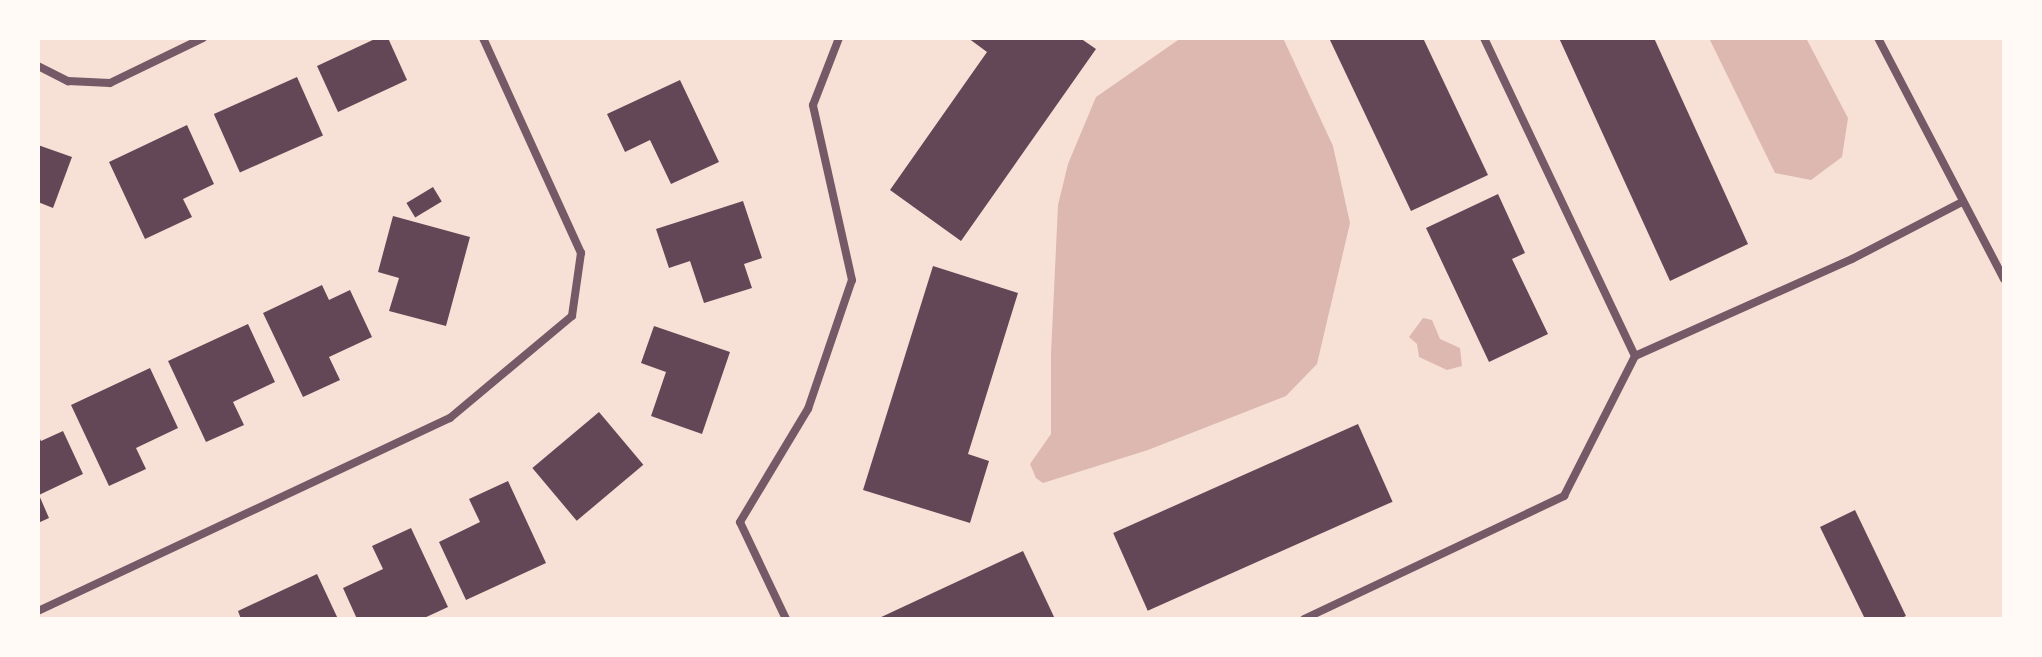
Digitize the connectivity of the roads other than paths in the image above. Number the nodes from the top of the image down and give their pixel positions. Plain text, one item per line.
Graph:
1 (203, 38) edge
2 (483, 38) edge
3 (839, 38) edge
4 (1484, 38) edge
5 (1878, 38) edge
6 (38, 66) edge
7 (1962, 202) junction
8 (2004, 279) edge
9 (1635, 356) junction
10 (38, 611) edge
11 (786, 619) edge
12 (1304, 619) edge

1 - 6 street
2 - 10 street
3 - 11 street
4 - 9 street
5 - 7 street
7 - 8 street
7 - 9 street
9 - 12 street

